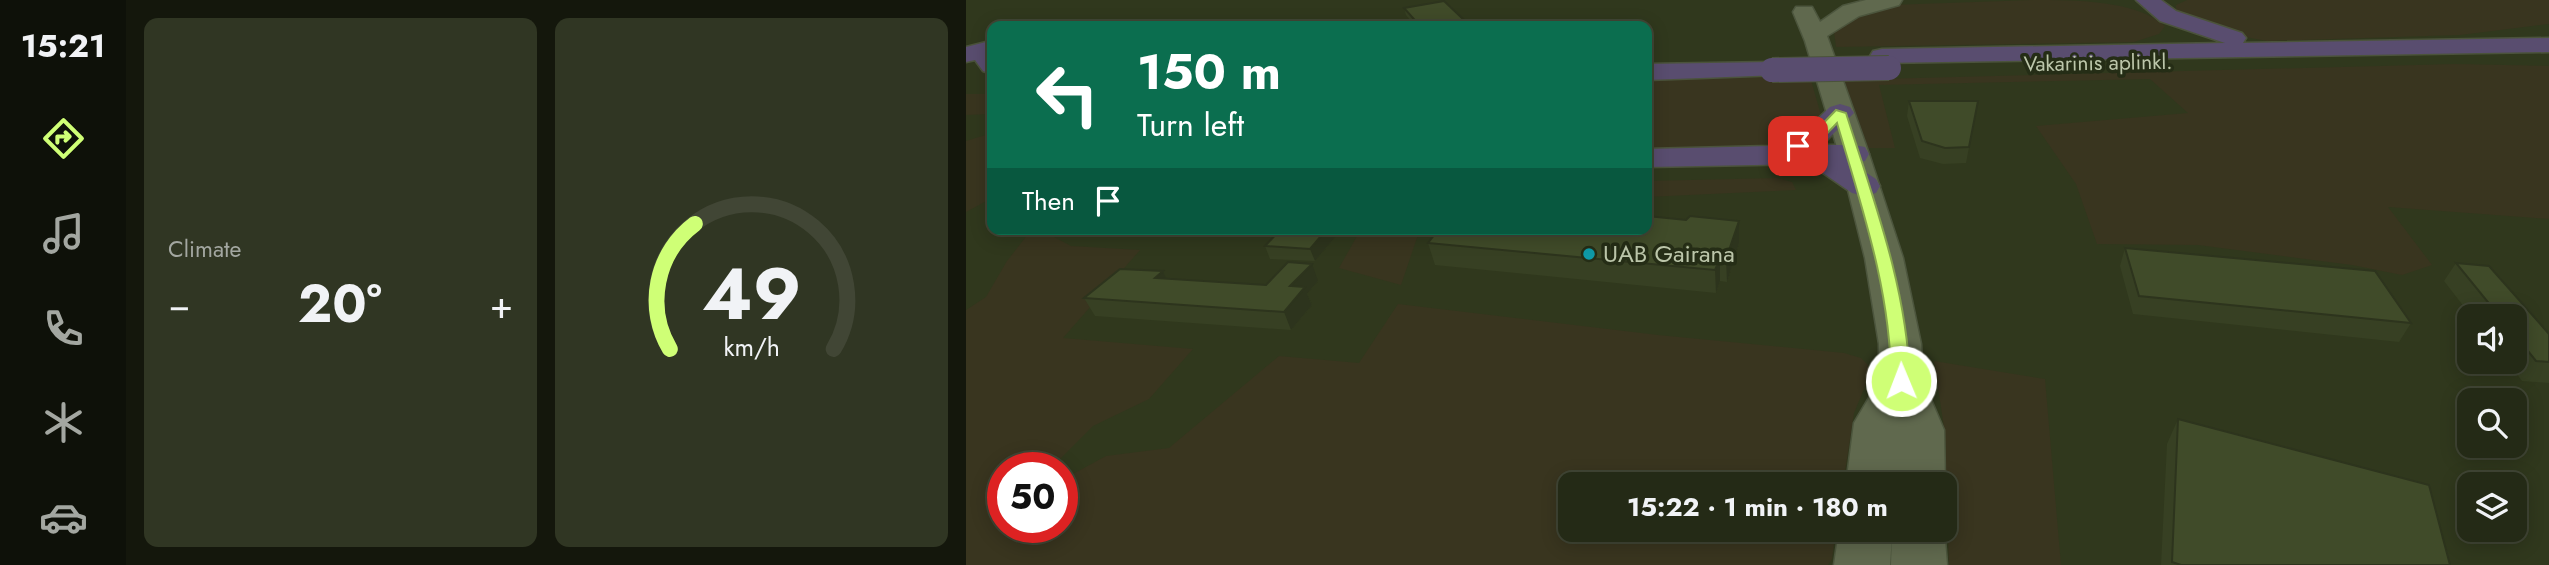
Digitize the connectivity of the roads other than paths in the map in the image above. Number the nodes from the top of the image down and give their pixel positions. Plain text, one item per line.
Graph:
1 (1857, 0) edge
2 (1891, 0) edge
3 (2147, 0) edge
4 (1800, 6) edge
5 (1831, 15) edge
6 (2168, 16) junction
7 (2549, 29) edge
8 (2451, 45) junction
9 (2549, 45) edge
10 (2288, 48) junction
11 (2115, 51) junction
12 (966, 55) edge
13 (2549, 58) edge
14 (1652, 61) edge
15 (1885, 62) junction
16 (1771, 64) junction
17 (1652, 72) edge
18 (983, 74) edge
19 (1840, 113) junction
20 (1781, 154) junction
21 (1854, 154) junction
22 (1652, 158) edge
23 (1864, 187) junction
24 (1901, 381) junction
25 (1872, 472) edge
26 (1920, 472) edge
27 (1865, 542) edge
28 (1919, 542) edge
29 (1862, 565) edge
30 (1919, 565) edge

1 - 5 main road
2 - 5 main road
3 - 6 highway
4 - 5 main road
5 - 19 main road
6 - 10 highway
6 - 11 highway
7 - 8 highway
8 - 9 highway, Vakarinis aplinkl.
8 - 10 highway, Vakarinis aplinkl.
10 - 11 highway, Vakarinis aplinkl.
11 - 15 highway, Vakarinis aplinkl.
12 - 18 highway
13 - 15 highway, Vakarinis aplinkl.
14 - 16 highway, Vakarinis aplinkl.
15 - 16 highway, Vakarinis aplinkl., bridge
16 - 17 highway, Vakarinis aplinkl.
19 - 20 highway
19 - 21 main road
20 - 21 highway
20 - 22 highway
20 - 23 highway
21 - 23 main road
23 - 24 main road
24 - 25 main road
24 - 26 main road
27 - 29 main road
28 - 30 main road

